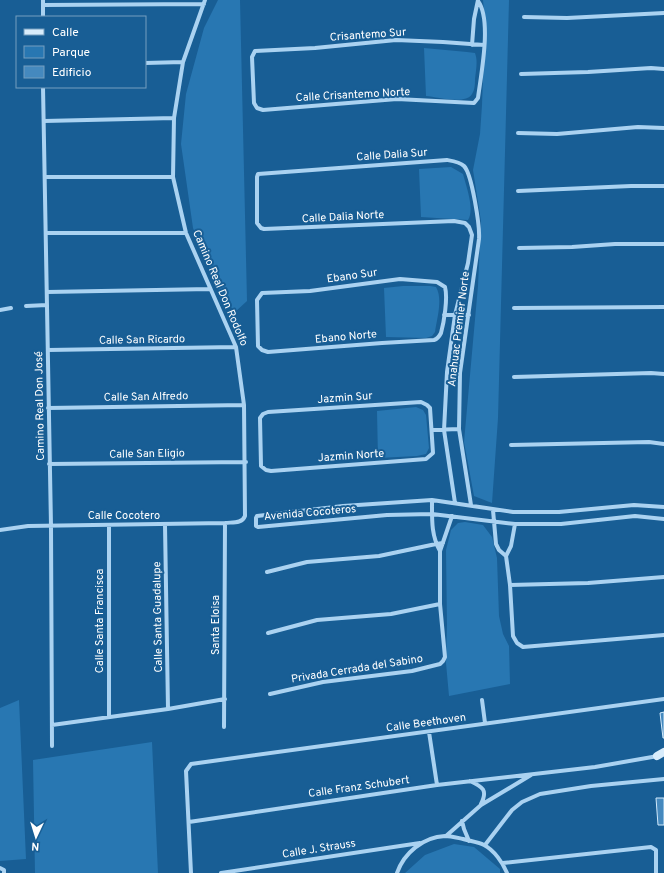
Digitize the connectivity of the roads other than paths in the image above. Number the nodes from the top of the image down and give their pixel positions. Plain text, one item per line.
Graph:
1 (43, 0) edge
2 (478, 0) edge
3 (205, 2) edge
4 (43, 5) junction
5 (664, 13) edge
6 (43, 16) edge
7 (524, 17) dead end
8 (472, 45) junction
9 (484, 45) junction
10 (183, 62) junction
11 (146, 63) edge
12 (664, 69) edge
13 (521, 74) dead end
14 (252, 83) joint
15 (43, 88) edge
16 (174, 118) junction
17 (44, 121) junction
18 (664, 128) edge
19 (518, 133) dead end
20 (258, 174) joint
21 (173, 176) junction
22 (46, 177) junction
23 (664, 186) edge
24 (518, 191) dead end
25 (479, 225) junction
26 (468, 227) junction
27 (47, 234) junction
28 (186, 234) junction
29 (664, 244) edge
30 (518, 248) dead end
31 (468, 263) junction
32 (476, 264) junction
33 (210, 289) junction
34 (47, 292) junction
35 (47, 305) junction
36 (26, 306) dead end
37 (664, 307) edge
38 (11, 308) dead end
39 (514, 308) dead end
40 (0, 310) edge
41 (444, 315) junction
42 (455, 315) junction
43 (469, 316) junction
44 (257, 320) joint
45 (236, 347) junction
46 (48, 350) junction
47 (664, 374) edge
48 (514, 377) dead end
49 (244, 405) junction
50 (48, 408) junction
51 (459, 429) junction
52 (432, 430) junction
53 (444, 430) junction
54 (259, 439) joint
55 (664, 444) edge
56 (512, 445) dead end
57 (246, 462) junction
58 (49, 464) junction
59 (432, 500) junction
60 (455, 503) junction
61 (471, 505) junction
62 (664, 507) edge
63 (493, 510) junction
64 (432, 514) junction
65 (245, 516) joint
66 (452, 516) junction
67 (664, 519) edge
68 (493, 522) junction
69 (225, 523) junction
70 (109, 524) junction
71 (515, 524) junction
72 (165, 525) junction
73 (51, 526) junction
74 (0, 530) edge
75 (436, 544) junction
76 (443, 544) junction
77 (440, 551) junction
78 (506, 556) junction
79 (267, 572) dead end
80 (664, 577) edge
81 (510, 585) junction
82 (440, 604) junction
83 (268, 633) dead end
84 (664, 635) edge
85 (270, 694) dead end
86 (224, 699) junction
87 (664, 699) edge
88 (482, 700) dead end
89 (168, 709) junction
90 (109, 717) junction
91 (485, 723) junction
92 (52, 726) junction
93 (224, 727) dead end
94 (429, 732) junction
95 (52, 746) dead end
96 (662, 755) edge
97 (533, 774) junction
98 (663, 779) edge
99 (470, 781) junction
100 (437, 785) junction
101 (481, 804) junction
102 (462, 820) junction
103 (189, 822) junction
104 (446, 836) junction
105 (469, 841) junction
106 (420, 843) junction
107 (485, 845) junction
108 (503, 863) junction
109 (191, 873) edge
110 (221, 873) edge
111 (397, 873) edge
112 (507, 873) edge
113 (656, 873) edge

1 - 4 street
2 - 8 street
2 - 9 street
3 - 4 street
3 - 10 street, Camino Real Don Rodolfo
4 - 6 street
5 - 7 street
8 - 9 street, Crisantemo Sur
8 - 14 street, Crisantemo Sur
9 - 14 street, Calle Crisantemo Norte
10 - 11 street
10 - 16 street, Camino Real Don Rodolfo
12 - 13 street
15 - 17 street, Camino Real Don José
16 - 17 street
16 - 21 street, Camino Real Don Rodolfo
17 - 22 street, Camino Real Don José
18 - 19 street
20 - 25 street, Calle Dalia Sur
20 - 26 street, Calle Dalia Norte
21 - 22 street
21 - 28 street, Camino Real Don Rodolfo
22 - 27 street, Camino Real Don José
23 - 24 street
25 - 26 street, Calle Dalia Norte
25 - 32 street, Anahuac Premier Norte
26 - 31 street, Anahuac Premier Norte
27 - 28 street
27 - 34 street, Camino Real Don José
28 - 33 street, Camino Real Don Rodolfo
29 - 30 street
31 - 32 street
31 - 42 street, Anahuac Premier Norte
32 - 43 street, Anahuac Premier Norte
33 - 34 street
33 - 45 street, Camino Real Don Rodolfo
34 - 35 street, Camino Real Don José
35 - 36 street
35 - 46 street, Camino Real Don José
37 - 39 street
38 - 40 street
41 - 42 street
41 - 44 street, Ebano Norte
41 - 44 street, Ebano Sur
42 - 43 street
42 - 53 street, Anahuac Premier Norte
43 - 51 street, Anahuac Premier Norte
45 - 46 street, Calle San Ricardo
45 - 49 street, Camino Real Don Rodolfo
46 - 50 street, Camino Real Don José
47 - 48 street
49 - 50 street, Calle San Alfredo
49 - 57 street, Camino Real Don Rodolfo
50 - 58 street, Camino Real Don José
51 - 53 street
51 - 61 street, Anahuac Premier Norte
52 - 53 street
52 - 54 street, Jazmin Sur
52 - 54 street, Jazmin Norte
53 - 60 street, Anahuac Premier Norte
55 - 56 street
57 - 58 street, Calle San Eligio
57 - 65 street, Camino Real Don Rodolfo
58 - 73 street, Camino Real Don José
59 - 60 street, Avenida Cocoteros
59 - 64 street
59 - 64 street, Avenida Cocoteros
60 - 61 street, Avenida Cocoteros
61 - 63 street, Avenida Cocoteros
62 - 63 street, Avenida Cocoteros
63 - 68 street
64 - 66 street, Avenida Cocoteros
64 - 75 street
65 - 69 street, Calle Cocotero
66 - 68 street, Avenida Cocoteros
66 - 76 street
67 - 71 street, Avenida Cocoteros
68 - 71 street, Avenida Cocoteros
68 - 78 street
69 - 72 street, Calle Cocotero
69 - 86 street, Santa Eloisa
70 - 72 street, Calle Cocotero
70 - 73 street, Calle Cocotero
70 - 90 street, Calle Santa Francisca
71 - 78 street
72 - 89 street, Calle Santa Guadalupe
73 - 74 street, Calle Cocotero
73 - 92 street, Camino Real Don José
75 - 76 street
75 - 77 street
75 - 79 street
76 - 77 street
77 - 82 street
78 - 81 street
80 - 81 street
81 - 84 street
82 - 83 street
82 - 85 street, Privada Cerrada del Sabino
86 - 89 street
86 - 93 street, Santa Eloisa
87 - 91 street, Calle Beethoven
88 - 91 street
89 - 90 street
90 - 92 street
91 - 94 street, Calle Beethoven
92 - 95 street, Camino Real Don José
94 - 100 street
94 - 103 street, Calle Beethoven
96 - 97 street, Calle Franz Schubert
97 - 99 street, Calle Franz Schubert
97 - 101 street
98 - 107 street
99 - 100 street, Calle Franz Schubert
99 - 101 street
100 - 103 street, Calle Franz Schubert
101 - 102 street
102 - 104 street
102 - 105 street
103 - 109 street
104 - 105 street
104 - 106 street, Calle J. Strauss
105 - 107 street
106 - 110 street, Calle J. Strauss
106 - 111 street
107 - 108 street
108 - 112 street
108 - 113 street

